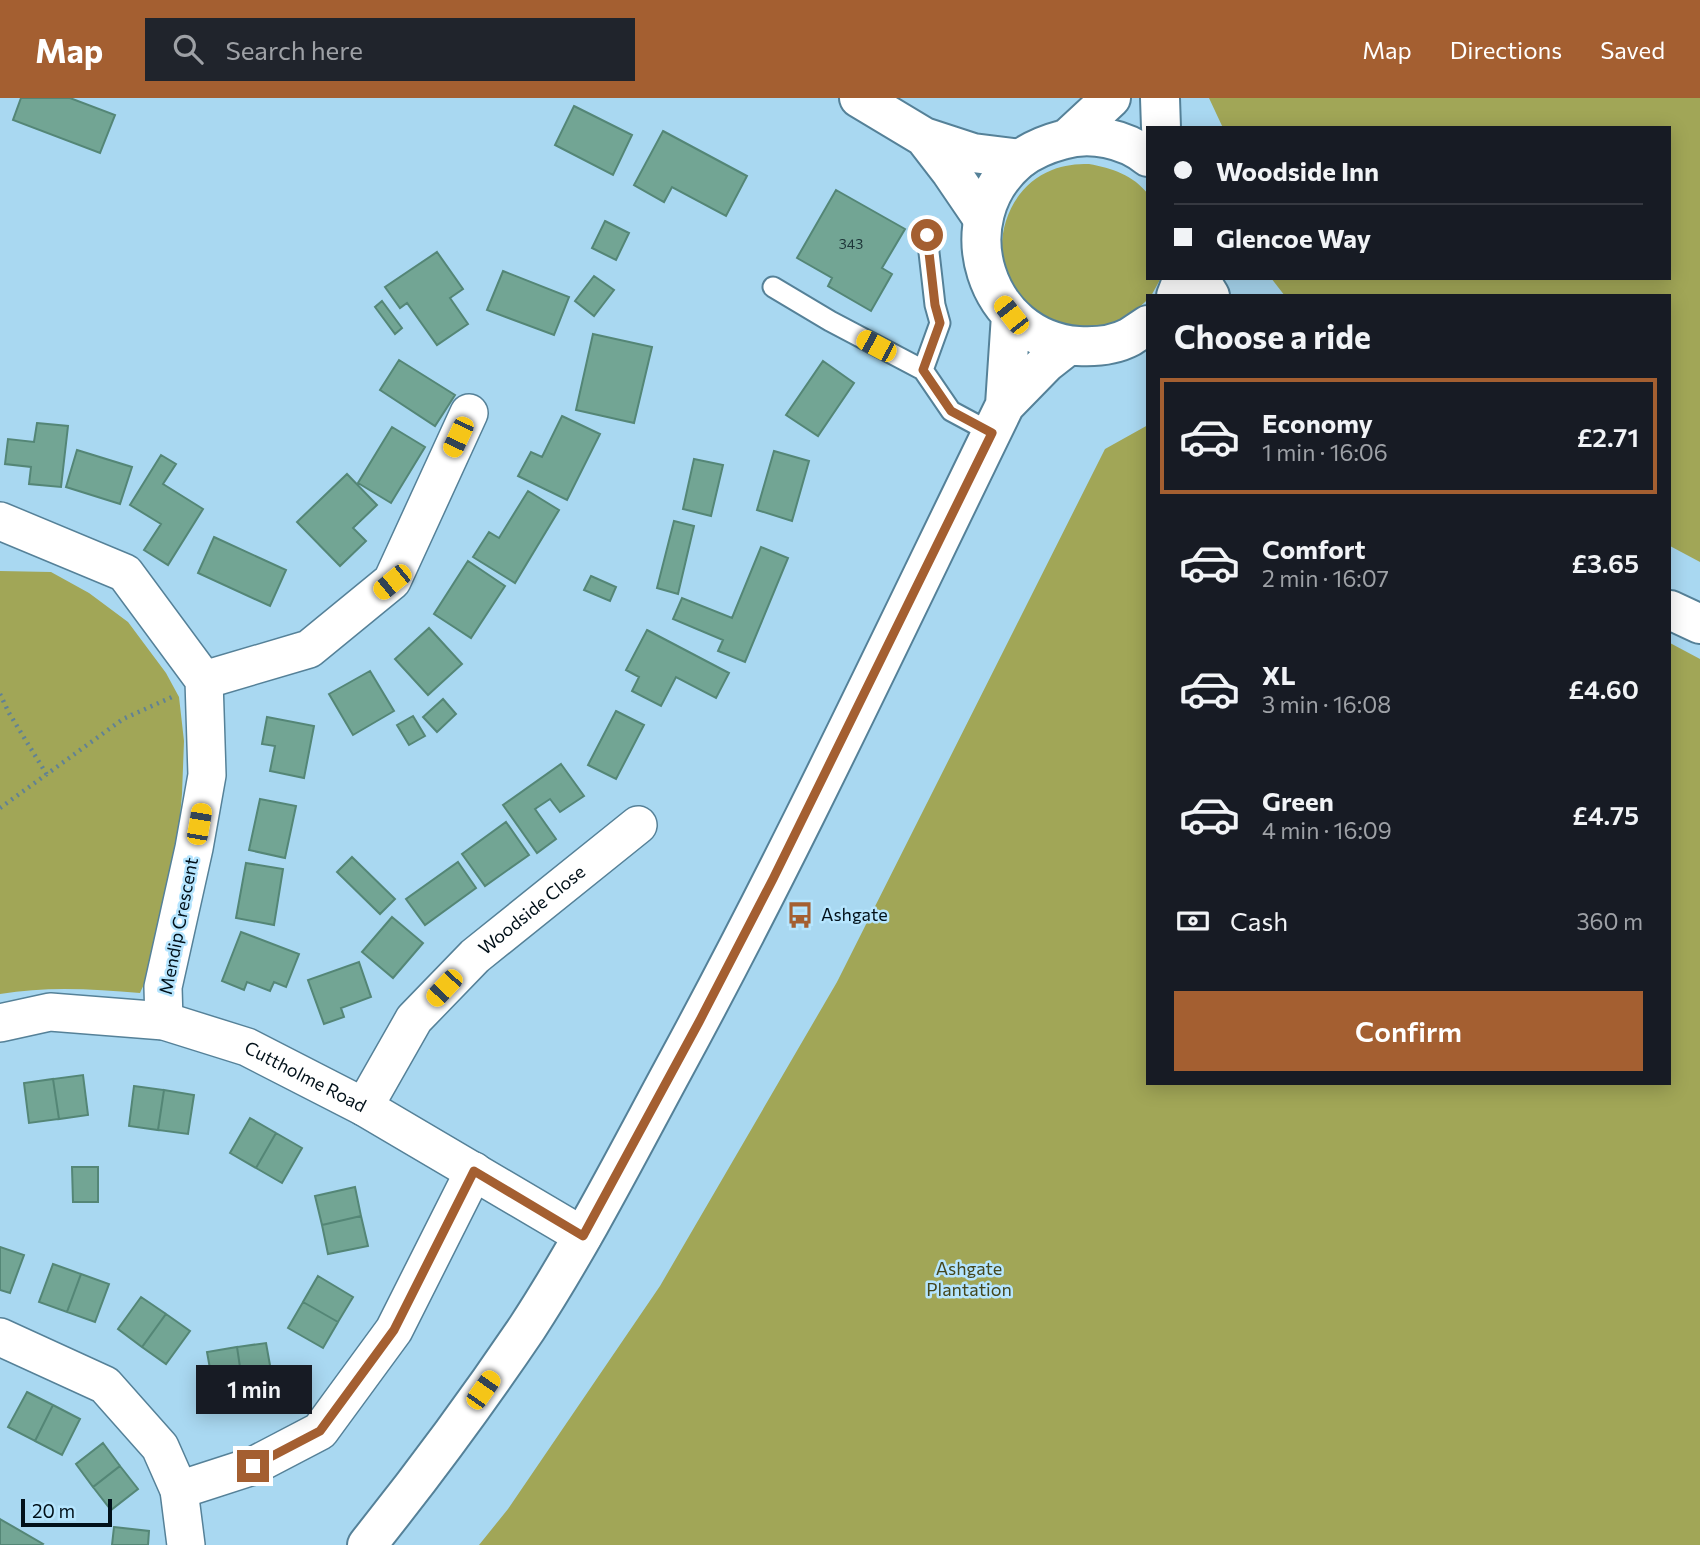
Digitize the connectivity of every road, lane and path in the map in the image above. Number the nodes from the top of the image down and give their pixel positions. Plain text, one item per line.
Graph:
1 (859, 98) edge
2 (1111, 98) edge
3 (1160, 98) edge
4 (1161, 126) edge
5 (923, 137) junction
6 (1068, 138) junction
7 (1146, 157) edge
8 (1020, 159) junction
9 (983, 219) junction
10 (927, 235) dead end
11 (773, 287) dead end
12 (1011, 315) junction
13 (1142, 334) edge
14 (1069, 345) junction
15 (923, 370) junction
16 (469, 413) dead end
17 (998, 419) junction
18 (0, 521) edge
19 (1671, 610) edge
20 (1700, 624) edge
21 (204, 680) junction
22 (0, 694) edge
23 (47, 775) junction
24 (0, 808) edge
25 (638, 825) dead end
26 (164, 1021) junction
27 (0, 1023) edge
28 (364, 1107) junction
29 (474, 1171) junction
30 (583, 1236) junction
31 (0, 1337) edge
32 (179, 1490) junction
33 (186, 1545) edge
34 (367, 1545) edge

1 - 5 main road
2 - 6 main road
3 - 4 main road
5 - 8 main road
5 - 9 main road
6 - 7 main road
6 - 8 main road
8 - 9 main road
9 - 12 main road
10 - 15 lane
11 - 15 lane
12 - 14 main road
12 - 17 main road
13 - 14 main road
14 - 17 main road
15 - 17 lane
16 - 21 street
17 - 30 main road
18 - 21 street
19 - 20 main road
21 - 23 path
21 - 26 street, Mendip Crescent
22 - 23 path
23 - 24 path
25 - 28 street, Woodside Close
26 - 27 street, Cuttholme Road
26 - 28 street, Cuttholme Road
28 - 29 street, Cuttholme Road
29 - 30 street, Cuttholme Road
29 - 32 street
30 - 34 main road
31 - 32 street
32 - 33 street

